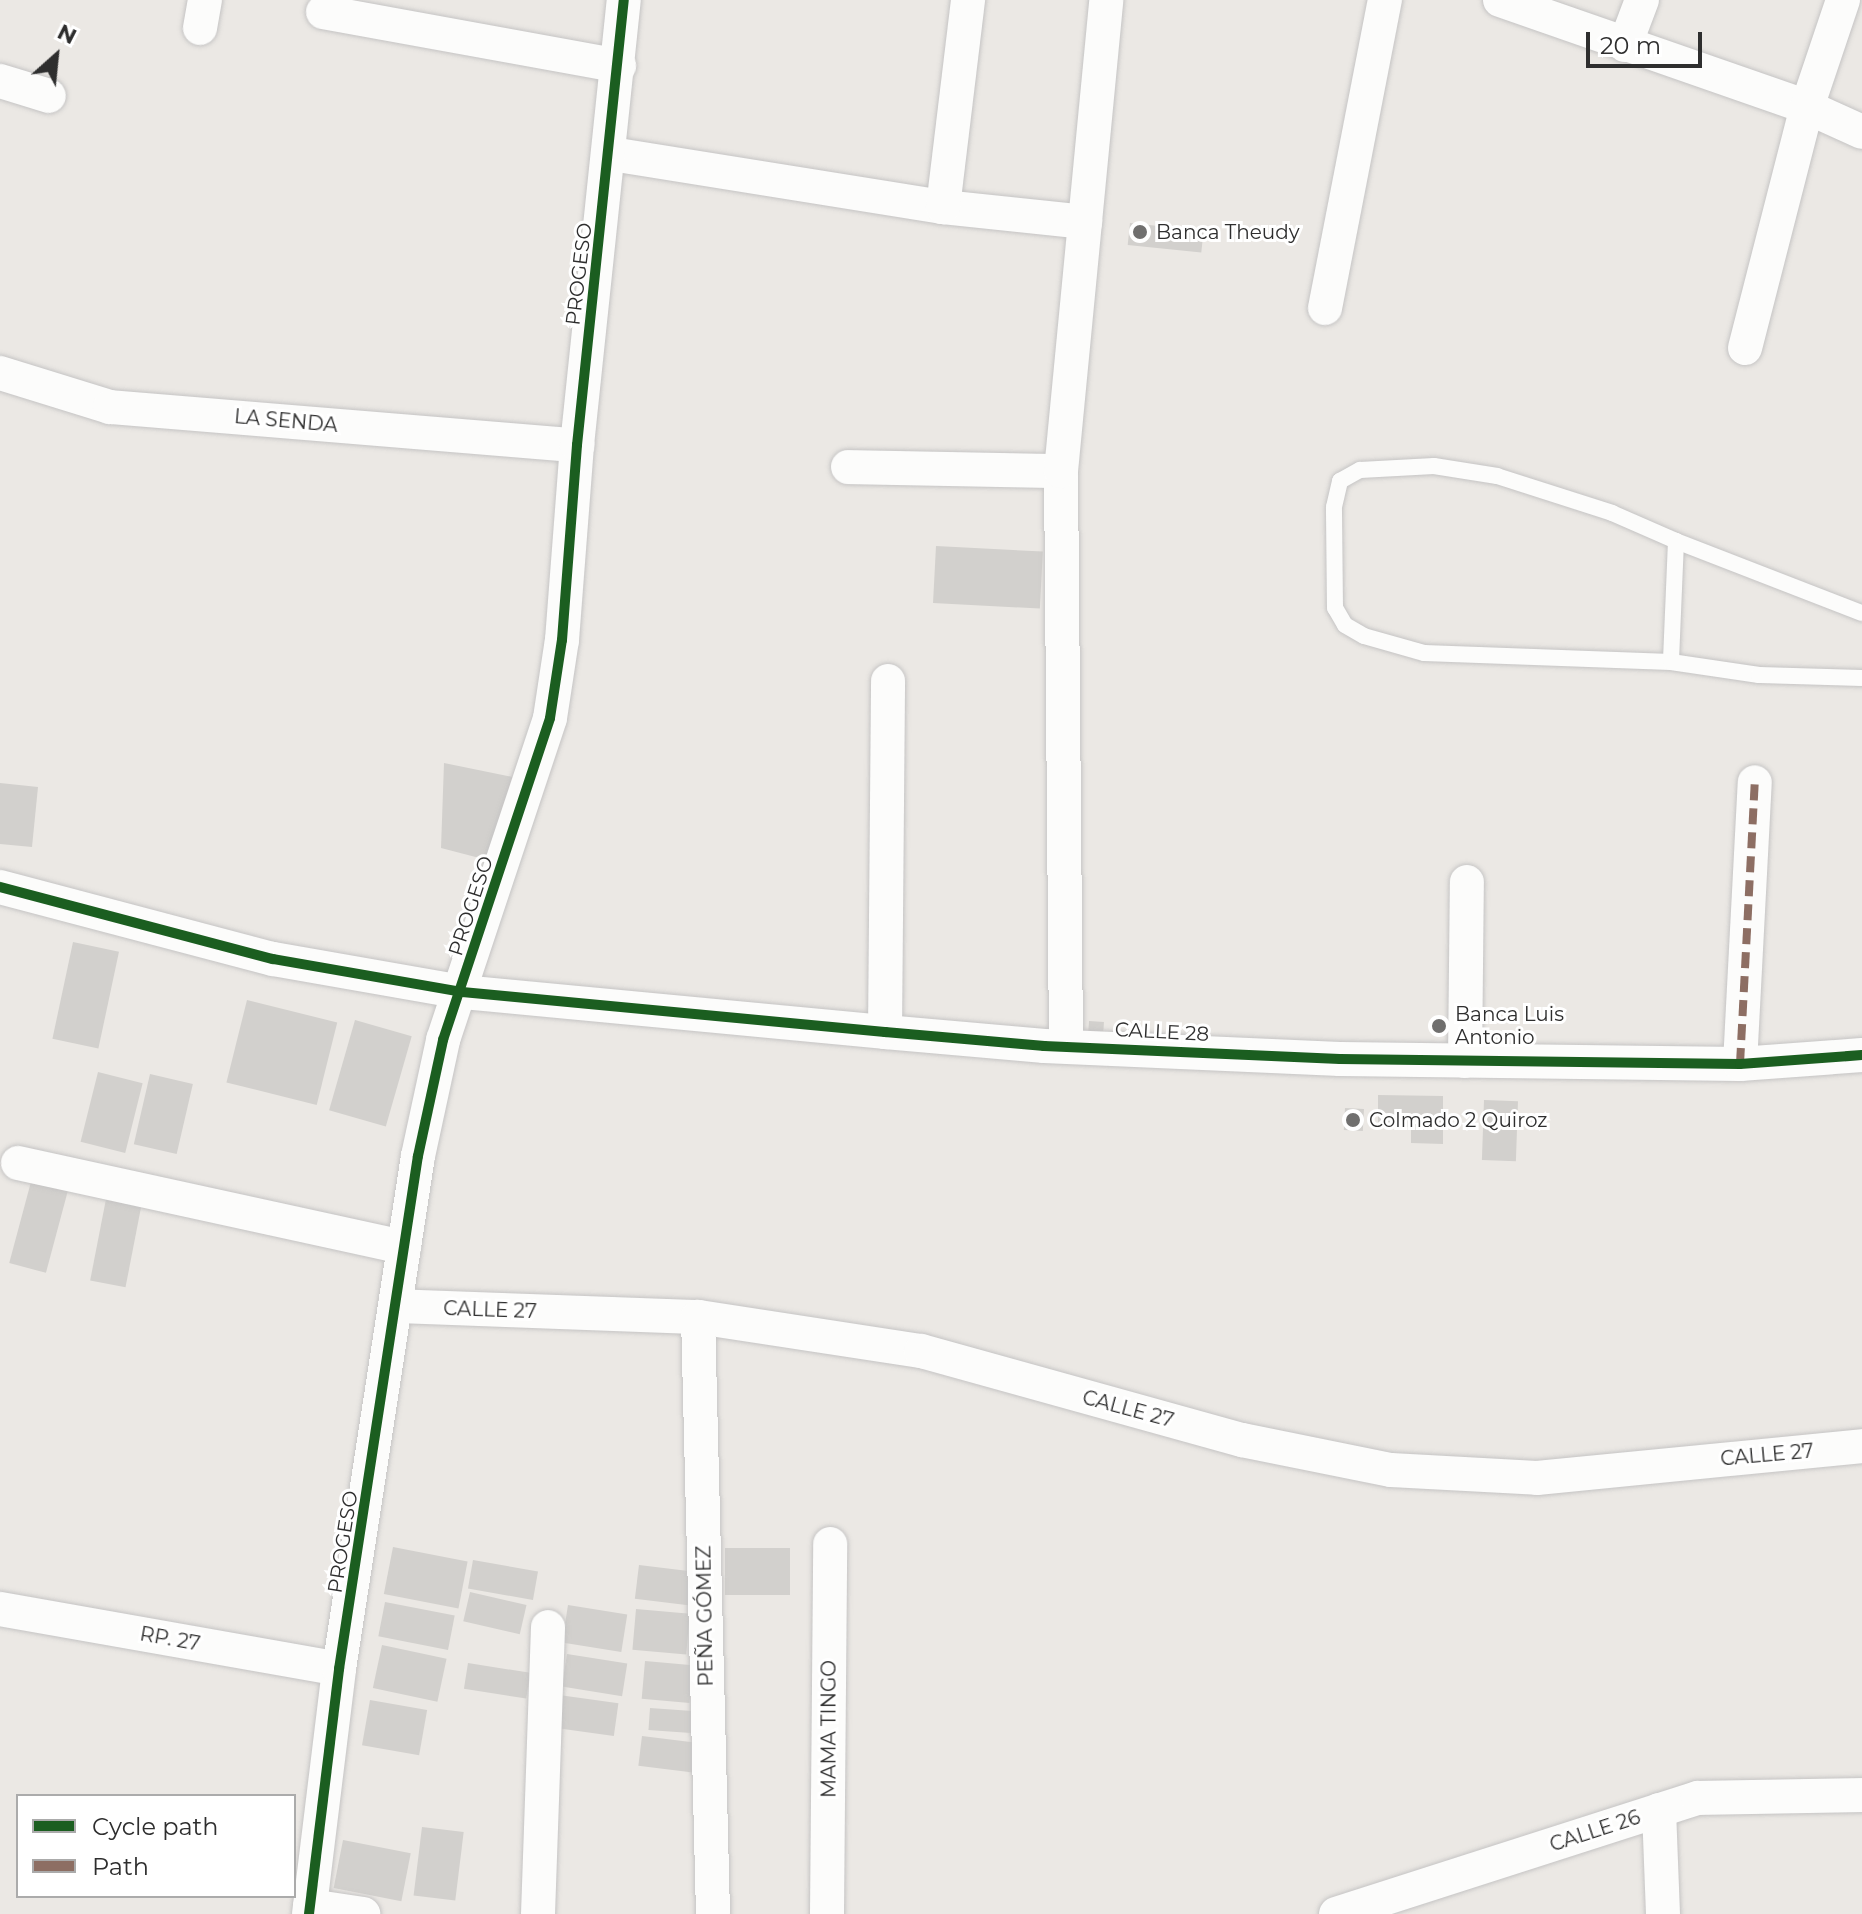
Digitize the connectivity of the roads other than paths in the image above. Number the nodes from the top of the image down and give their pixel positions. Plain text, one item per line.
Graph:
1 (624, 0) edge
2 (968, 0) edge
3 (1106, 0) edge
4 (1385, 0) edge
5 (1500, 0) edge
6 (1642, 0) edge
7 (1843, 0) edge
8 (385, 11) edge
9 (323, 12) dead end
10 (1625, 45) junction
11 (619, 66) junction
12 (0, 81) edge
13 (49, 96) dead end
14 (1807, 107) junction
15 (1862, 132) edge
16 (611, 154) junction
17 (943, 207) junction
18 (1085, 222) junction
19 (1325, 308) dead end
20 (1745, 348) dead end
21 (0, 373) edge
22 (577, 445) junction
23 (848, 467) dead end
24 (1061, 471) junction
25 (1676, 541) junction
26 (1862, 613) edge
27 (1671, 662) junction
28 (1862, 678) edge
29 (888, 681) dead end
30 (1755, 782) dead end
31 (1467, 882) dead end
32 (0, 887) edge
33 (462, 992) junction
34 (885, 1032) junction
35 (1066, 1046) junction
36 (1862, 1055) edge
37 (1465, 1061) junction
38 (1740, 1064) junction
39 (18, 1163) dead end
40 (404, 1247) junction
41 (395, 1306) junction
42 (698, 1317) junction
43 (1862, 1446) edge
44 (830, 1544) dead end
45 (0, 1609) edge
46 (548, 1627) dead end
47 (339, 1669) junction
48 (1862, 1795) edge
49 (1659, 1810) junction
50 (309, 1910) edge
51 (363, 1914) edge
52 (538, 1914) edge
53 (713, 1914) edge
54 (827, 1914) edge
55 (1336, 1914) edge
56 (1663, 1914) edge

1 - 11 street, PROGESO
2 - 17 street
3 - 18 street
4 - 19 street
5 - 10 street
6 - 10 street
7 - 14 street
8 - 9 street
8 - 11 street
10 - 14 street
11 - 16 street, PROGESO
12 - 13 street
14 - 15 street
14 - 20 street
16 - 17 street
16 - 22 street, PROGESO
17 - 18 street
18 - 24 street
21 - 22 street, LA SENDA
22 - 33 street, PROGESO
23 - 24 street
24 - 35 street
25 - 26 lane
25 - 27 lane
25 - 27 lane
27 - 28 lane
29 - 34 street
30 - 38 street
31 - 37 street
32 - 33 street, CALLE 28
33 - 34 street, CALLE 28
33 - 40 street, PROGESO
34 - 35 street, CALLE 28
35 - 37 street, CALLE 28
36 - 38 street, CALLE 28
37 - 38 street, CALLE 28
39 - 40 street
40 - 41 street, PROGESO
41 - 42 street, CALLE 27
41 - 47 street, PROGESO
42 - 43 street, CALLE 27
42 - 53 street, PEÑA GÓMEZ
44 - 54 street, MAMA TINGO
45 - 47 street, RP. 27
46 - 52 street
47 - 50 street, PROGESO
48 - 49 street, CALLE 26
49 - 55 street, CALLE 26
49 - 56 street
50 - 51 street

